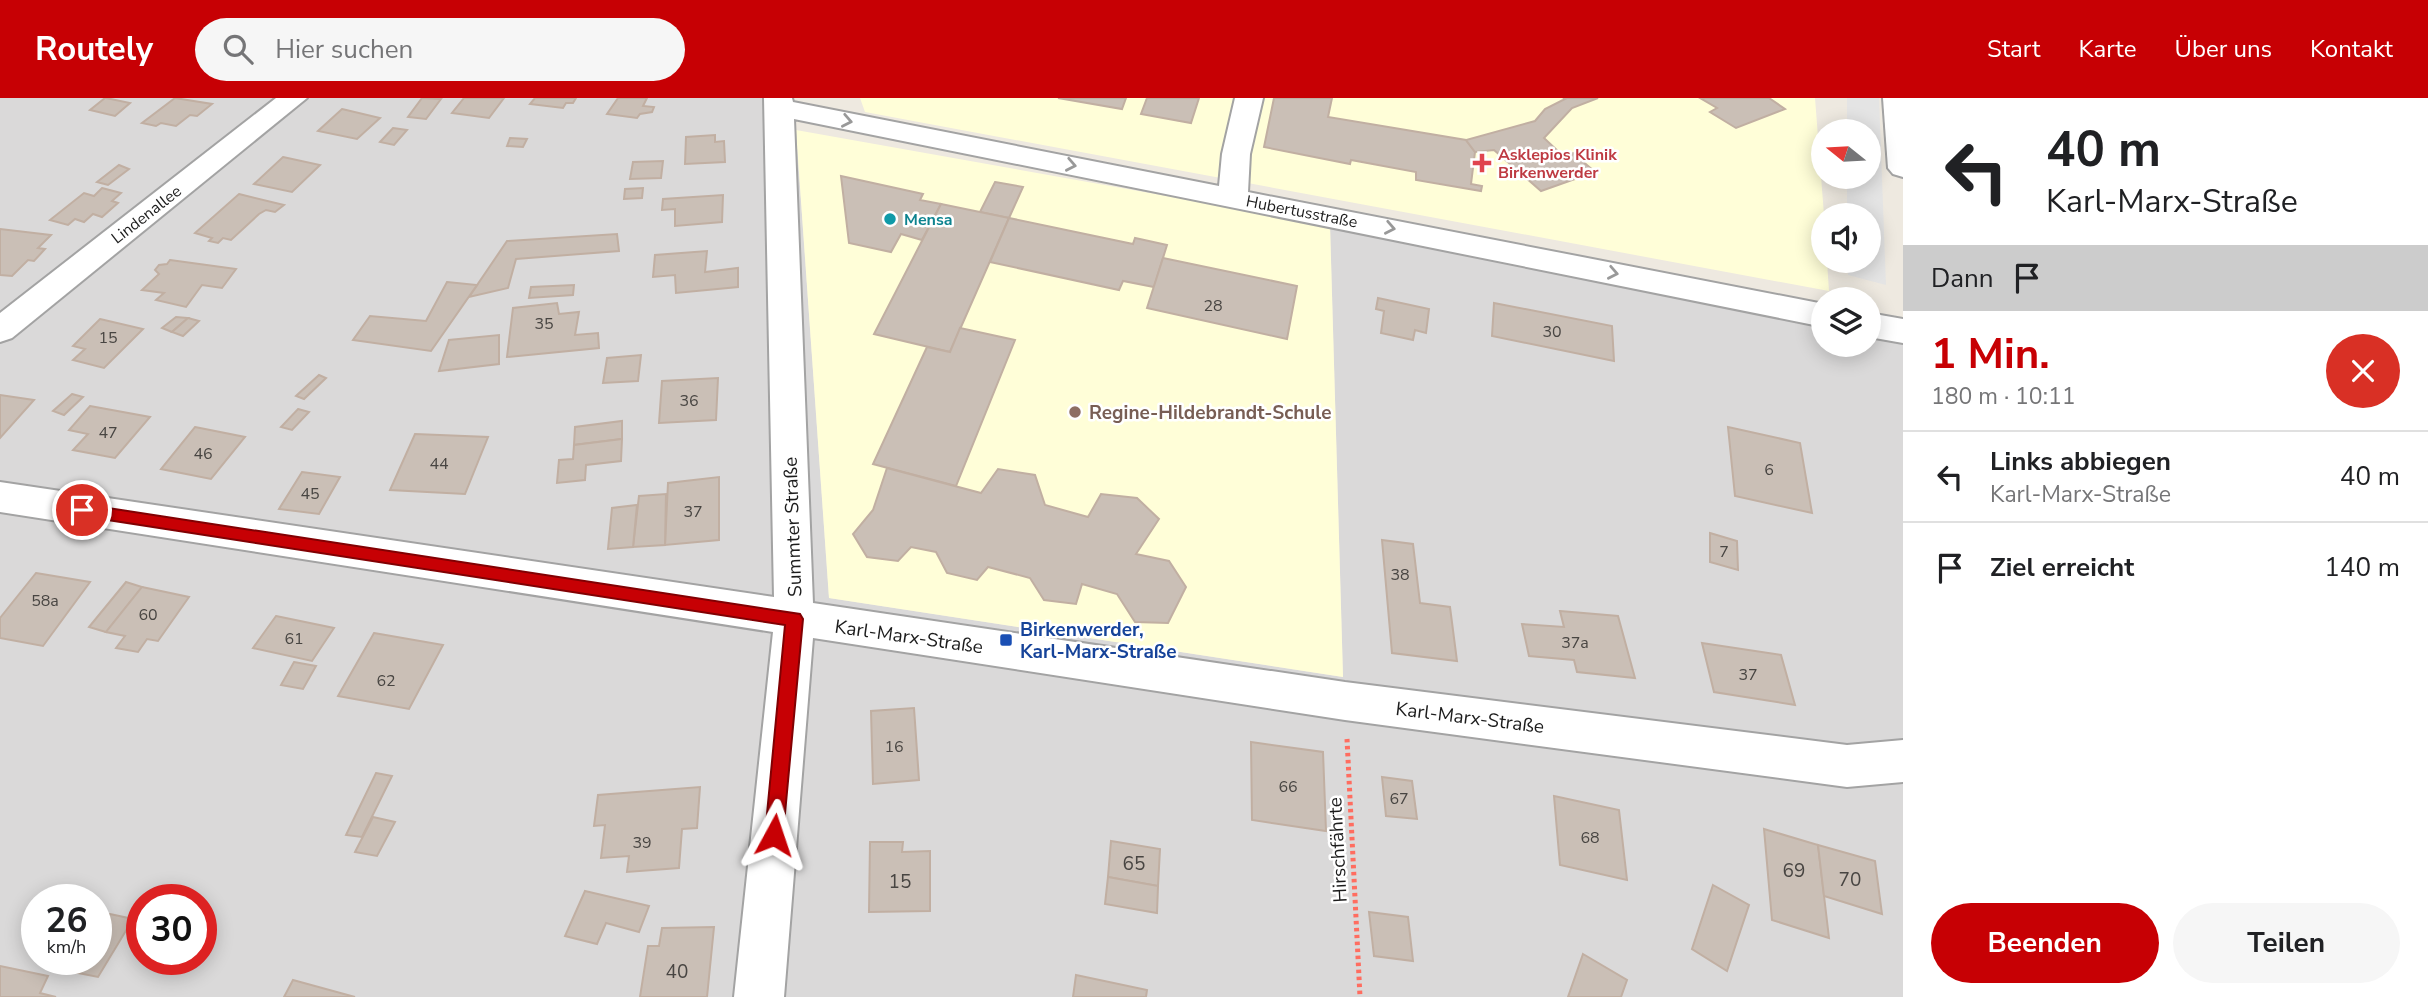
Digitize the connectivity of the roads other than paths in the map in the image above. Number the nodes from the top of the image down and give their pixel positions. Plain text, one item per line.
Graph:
1 (293, 98) edge
2 (1249, 98) edge
3 (1896, 98) edge
4 (779, 103) edge
5 (1902, 150) edge
6 (1233, 197) junction
7 (1811, 313) edge
8 (1881, 327) edge
9 (0, 330) edge
10 (1903, 331) edge
11 (0, 497) edge
12 (794, 619) junction
13 (1903, 761) edge
14 (759, 997) edge

1 - 9 street, Lindenallee
2 - 6 street
3 - 5 street
4 -> 6 street, Hubertusstraße
4 - 12 street, Summter Straße
6 -> 7 street, Hubertusstraße
8 - 10 street
11 - 12 street, Karl-Marx-Straße
12 - 13 street, Karl-Marx-Straße
12 - 14 street, Summter Straße

